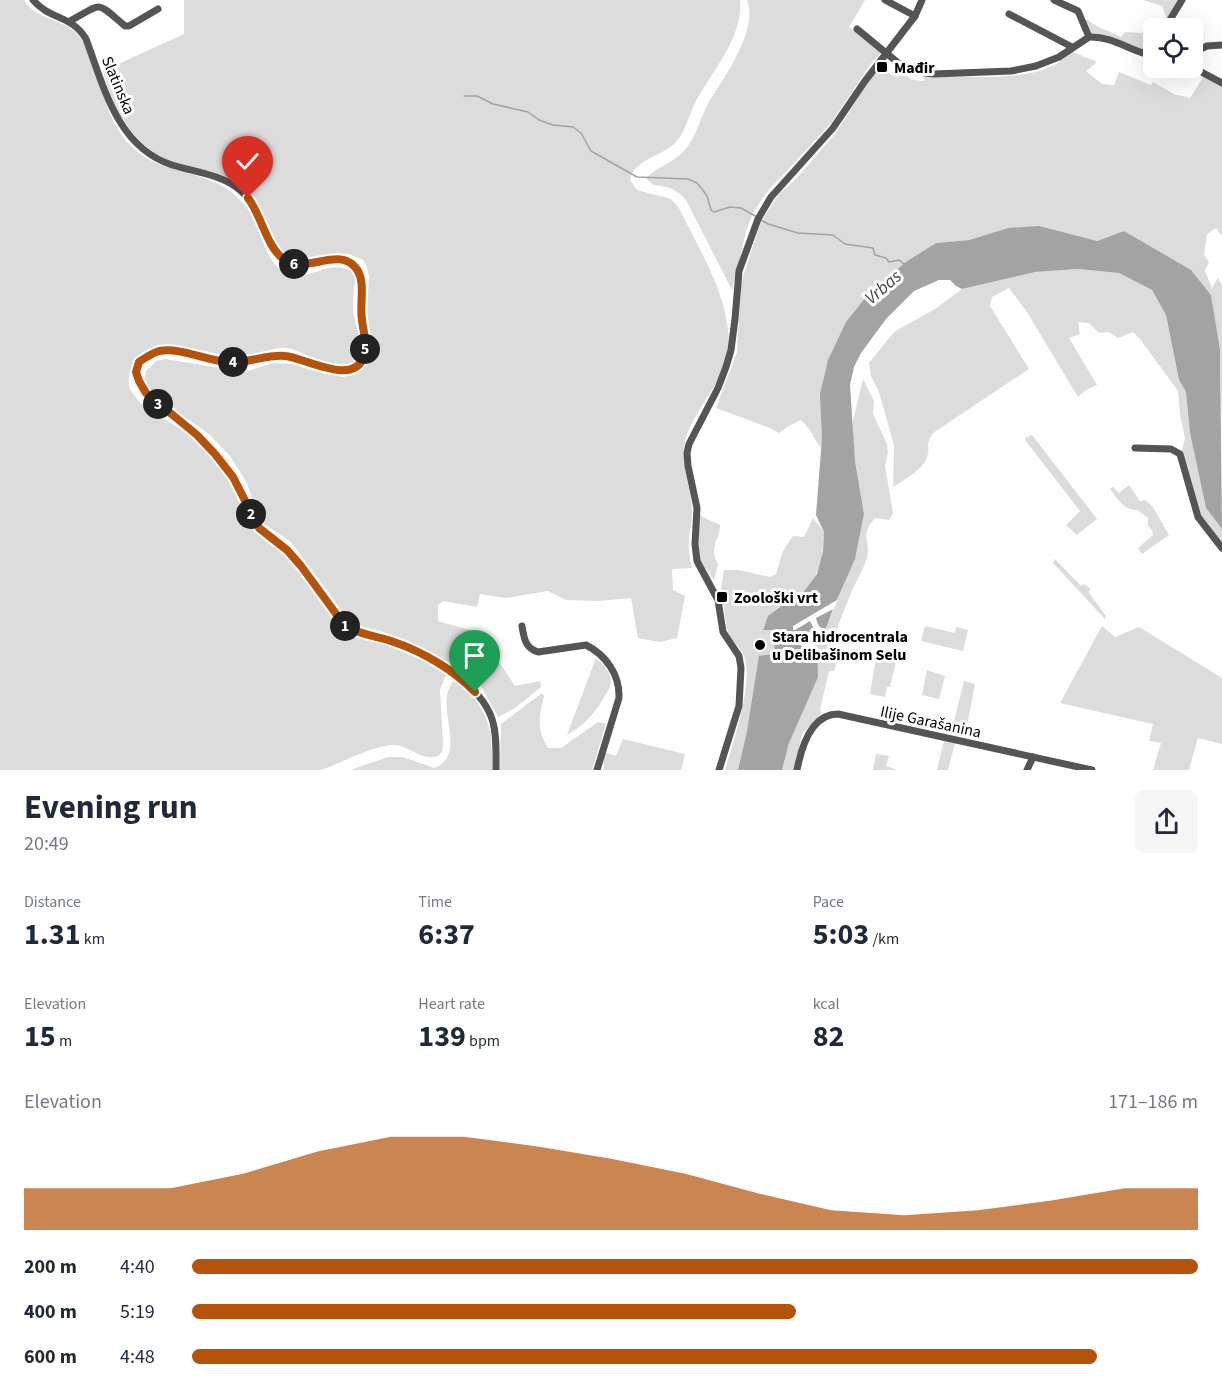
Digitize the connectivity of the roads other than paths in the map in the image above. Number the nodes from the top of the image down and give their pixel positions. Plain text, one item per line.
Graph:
1 (33, 0) edge
2 (885, 0) edge
3 (922, 0) edge
4 (1054, 0) edge
5 (1182, 0) edge
6 (158, 9) dead end
7 (1009, 14) dead end
8 (915, 16) junction
9 (1171, 18) edge
10 (70, 21) junction
11 (857, 29) dead end
12 (1089, 37) junction
13 (1222, 45) edge
14 (1072, 47) junction
15 (1203, 48) edge
16 (886, 53) junction
17 (1143, 53) edge
18 (1203, 73) edge
19 (1222, 83) edge
20 (1135, 448) dead end
21 (1222, 548) edge
22 (522, 626) dead end
23 (1033, 757) junction
24 (496, 770) edge
25 (597, 770) edge
26 (719, 770) edge
27 (797, 770) edge
28 (1027, 770) edge
29 (1092, 770) edge

1 - 10 street, Slatinska
2 - 8 street
3 - 8 street
4 - 12 street
5 - 9 street
6 - 10 street
7 - 14 street
8 - 16 street
10 - 24 street, Slatinska
11 - 16 street
12 - 14 street
12 - 17 street
13 - 15 street
14 - 16 street
16 - 26 street
18 - 19 street
20 - 21 street
22 - 25 street
23 - 27 street, Ilije Garašanina
23 - 28 street
23 - 29 street, Ilije Garašanina

